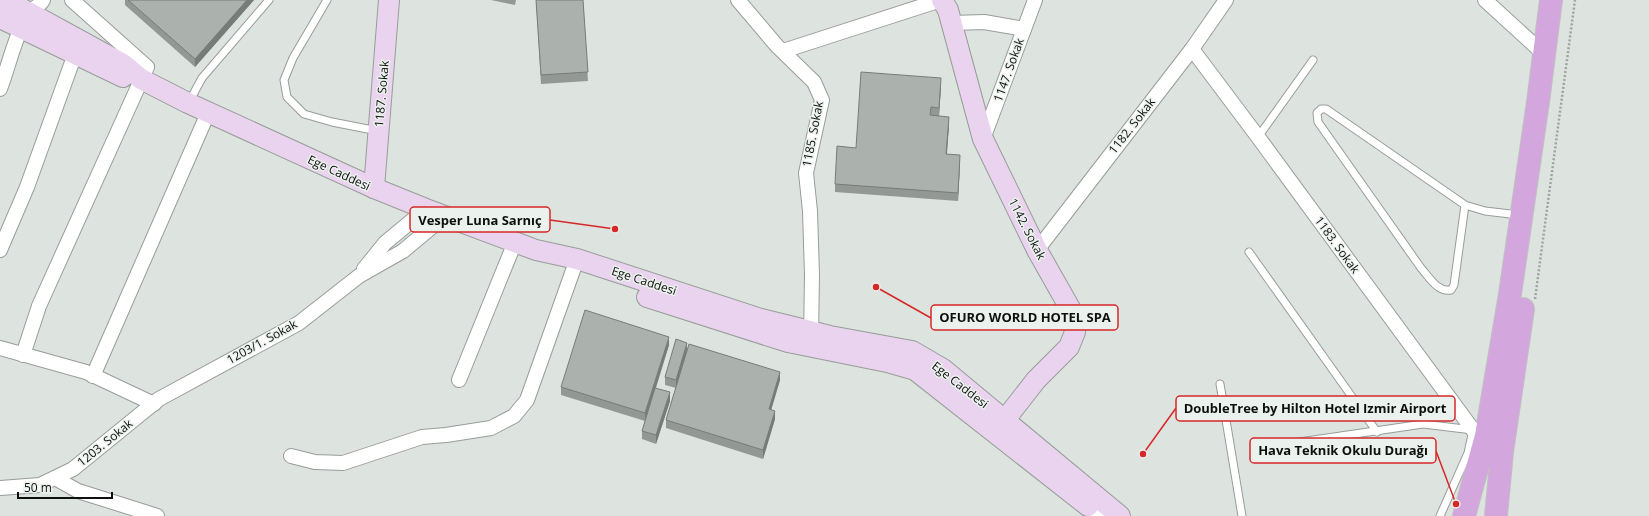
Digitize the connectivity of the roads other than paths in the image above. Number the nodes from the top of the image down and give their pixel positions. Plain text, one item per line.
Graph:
1 (6, 0) edge
2 (72, 0) edge
3 (269, 0) edge
4 (327, 0) edge
5 (389, 0) edge
6 (738, 0) edge
7 (941, 0) edge
8 (1035, 0) edge
9 (1226, 0) edge
10 (1486, 0) edge
11 (1551, 0) edge
12 (1563, 0) edge
13 (31, 13) edge
14 (0, 18) edge
15 (952, 23) junction
16 (1024, 29) junction
17 (1192, 49) junction
18 (783, 52) junction
19 (75, 54) junction
20 (1544, 54) junction
21 (1313, 60) dead end
22 (4, 66) edge
23 (141, 79) junction
24 (0, 89) edge
25 (188, 103) junction
26 (208, 113) junction
27 (378, 131) junction
28 (1258, 137) junction
29 (983, 139) junction
30 (374, 188) junction
31 (1465, 205) junction
32 (426, 209) junction
33 (1522, 215) junction
34 (446, 216) junction
35 (515, 242) junction
36 (0, 250) edge
37 (1037, 250) junction
38 (1249, 252) dead end
39 (575, 266) junction
40 (359, 276) junction
41 (811, 339) junction
42 (0, 348) edge
43 (23, 355) junction
44 (93, 376) junction
45 (459, 380) dead end
46 (1220, 384) dead end
47 (157, 401) junction
48 (1000, 427) junction
49 (1377, 432) junction
50 (1479, 433) junction
51 (1279, 445) dead end
52 (292, 456) dead end
53 (55, 478) junction
54 (0, 488) edge
55 (158, 516) edge
56 (1098, 516) edge
57 (1120, 516) edge
58 (1242, 516) edge
59 (1440, 516) edge
60 (1464, 516) edge
61 (1496, 516) edge

1 - 13 street
2 - 23 street
3 - 25 lane
4 - 27 lane
5 - 27 street, 1187. Sokak
6 - 18 street, 1185. Sokak
7 - 15 street, 1142. Sokak
7 - 18 street
8 - 16 street, 1147. Sokak
9 - 17 street, 1182. Sokak
10 - 20 street
11 - 20 main road
12 - 61 main road
13 - 14 street
13 - 19 street
13 - 22 street
13 - 23 street
15 - 16 street
15 - 29 street, 1142. Sokak
16 - 29 street, 1147. Sokak
17 - 28 street, 1183. Sokak
17 - 37 street, 1182. Sokak
18 - 41 street, 1185. Sokak
19 - 23 street
19 - 36 street
20 - 33 main road
21 - 28 lane
22 - 24 street
23 - 25 street, Ege Caddesi
23 - 43 street
25 - 26 street, Ege Caddesi
26 - 30 street, Ege Caddesi
26 - 44 street
27 - 30 street, 1187. Sokak
28 - 50 street, 1183. Sokak
29 - 37 street, 1142. Sokak
30 - 32 street, Ege Caddesi
31 - 31 lane
31 - 33 lane
32 - 34 street, Ege Caddesi
32 - 40 street, 1203/1. Sokak
33 - 50 main road
34 - 35 street, Ege Caddesi
34 - 40 street, 1203/1. Sokak
35 - 39 street, Ege Caddesi
35 - 45 street
37 - 48 street, 1142. Sokak
38 - 49 lane
39 - 41 street, Ege Caddesi
39 - 52 street
40 - 47 street, 1203/1. Sokak
41 - 48 street, Ege Caddesi
42 - 43 street
43 - 44 street
44 - 47 street
46 - 58 lane
47 - 53 street, 1203. Sokak
48 - 56 street
48 - 57 street
49 - 50 lane
49 - 51 lane
50 - 59 lane
50 - 60 main road
53 - 54 street, 1203. Sokak
53 - 55 street

